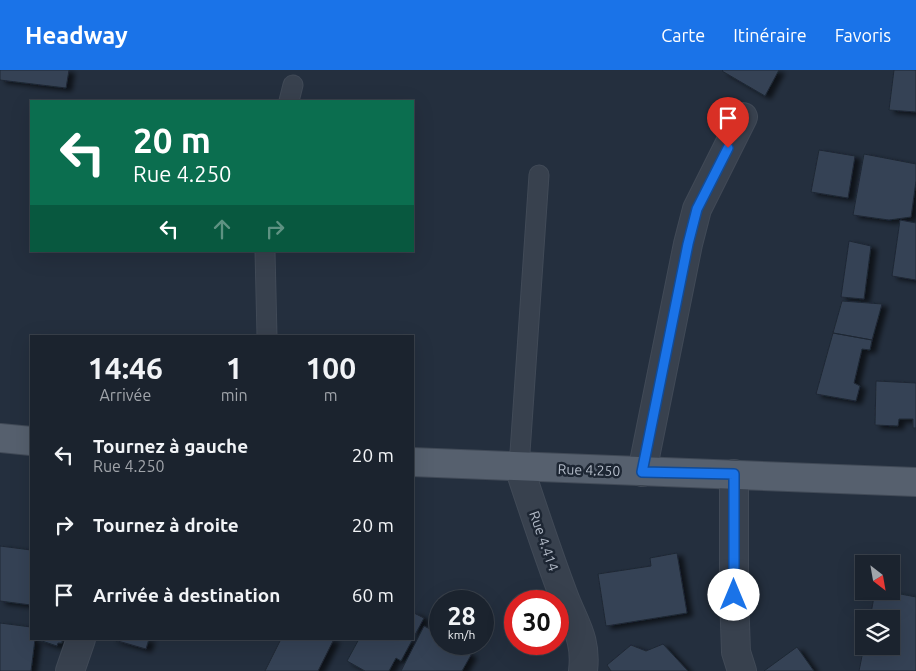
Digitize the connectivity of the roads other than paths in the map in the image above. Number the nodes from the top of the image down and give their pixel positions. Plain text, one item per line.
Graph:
1 (743, 118) dead end
2 (539, 175) dead end
3 (265, 252) edge
4 (267, 335) edge
5 (0, 438) edge
6 (30, 441) edge
7 (414, 462) edge
8 (519, 467) junction
9 (642, 472) junction
10 (734, 474) junction
11 (916, 482) edge
12 (81, 640) edge
13 (70, 671) edge
14 (583, 671) edge
15 (742, 671) edge

1 - 9 street
2 - 8 lane
3 - 4 lane
5 - 6 main road
7 - 8 main road, Rue 4.250
8 - 9 main road, Rue 4.250
8 - 14 street, Rue 4.414
9 - 10 main road, Rue 4.250
10 - 11 main road, Rue 4.250
10 - 15 street
12 - 13 street

